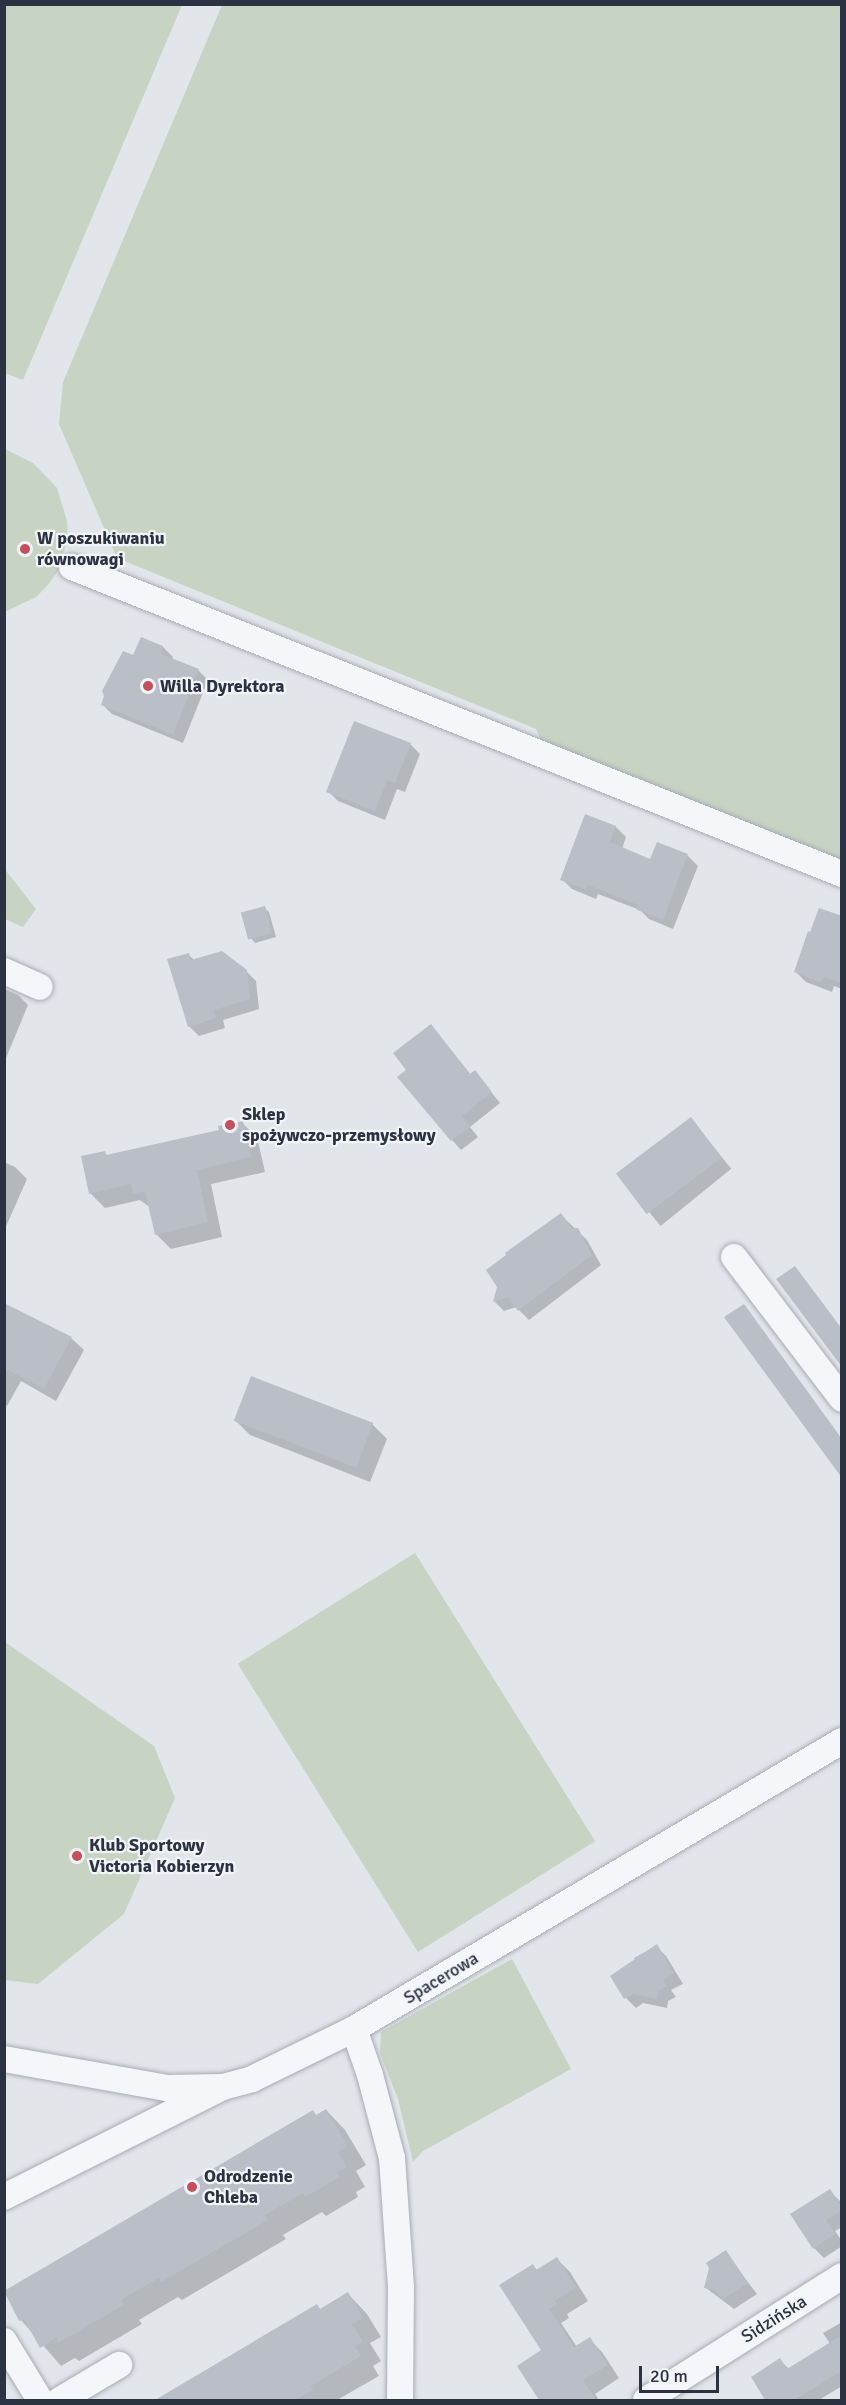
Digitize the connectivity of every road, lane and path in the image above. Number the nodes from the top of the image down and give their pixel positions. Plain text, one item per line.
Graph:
1 (72, 567) dead end
2 (842, 874) edge
3 (4, 971) edge
4 (40, 987) dead end
5 (734, 1257) dead end
6 (842, 1400) edge
7 (842, 1741) edge
8 (354, 2029) junction
9 (4, 2059) edge
10 (223, 2087) junction
11 (4, 2197) edge
12 (842, 2276) edge
13 (4, 2341) edge
14 (119, 2365) dead end
15 (40, 2400) edge
16 (60, 2400) edge
17 (400, 2400) edge
18 (645, 2400) edge

1 - 2 street
3 - 4 street
5 - 6 street
7 - 8 street, Spacerowa
8 - 10 street, Spacerowa
8 - 17 street
9 - 10 street, Spacerowa
10 - 11 street
12 - 18 street, Sidzińska
13 - 15 street
14 - 16 street

